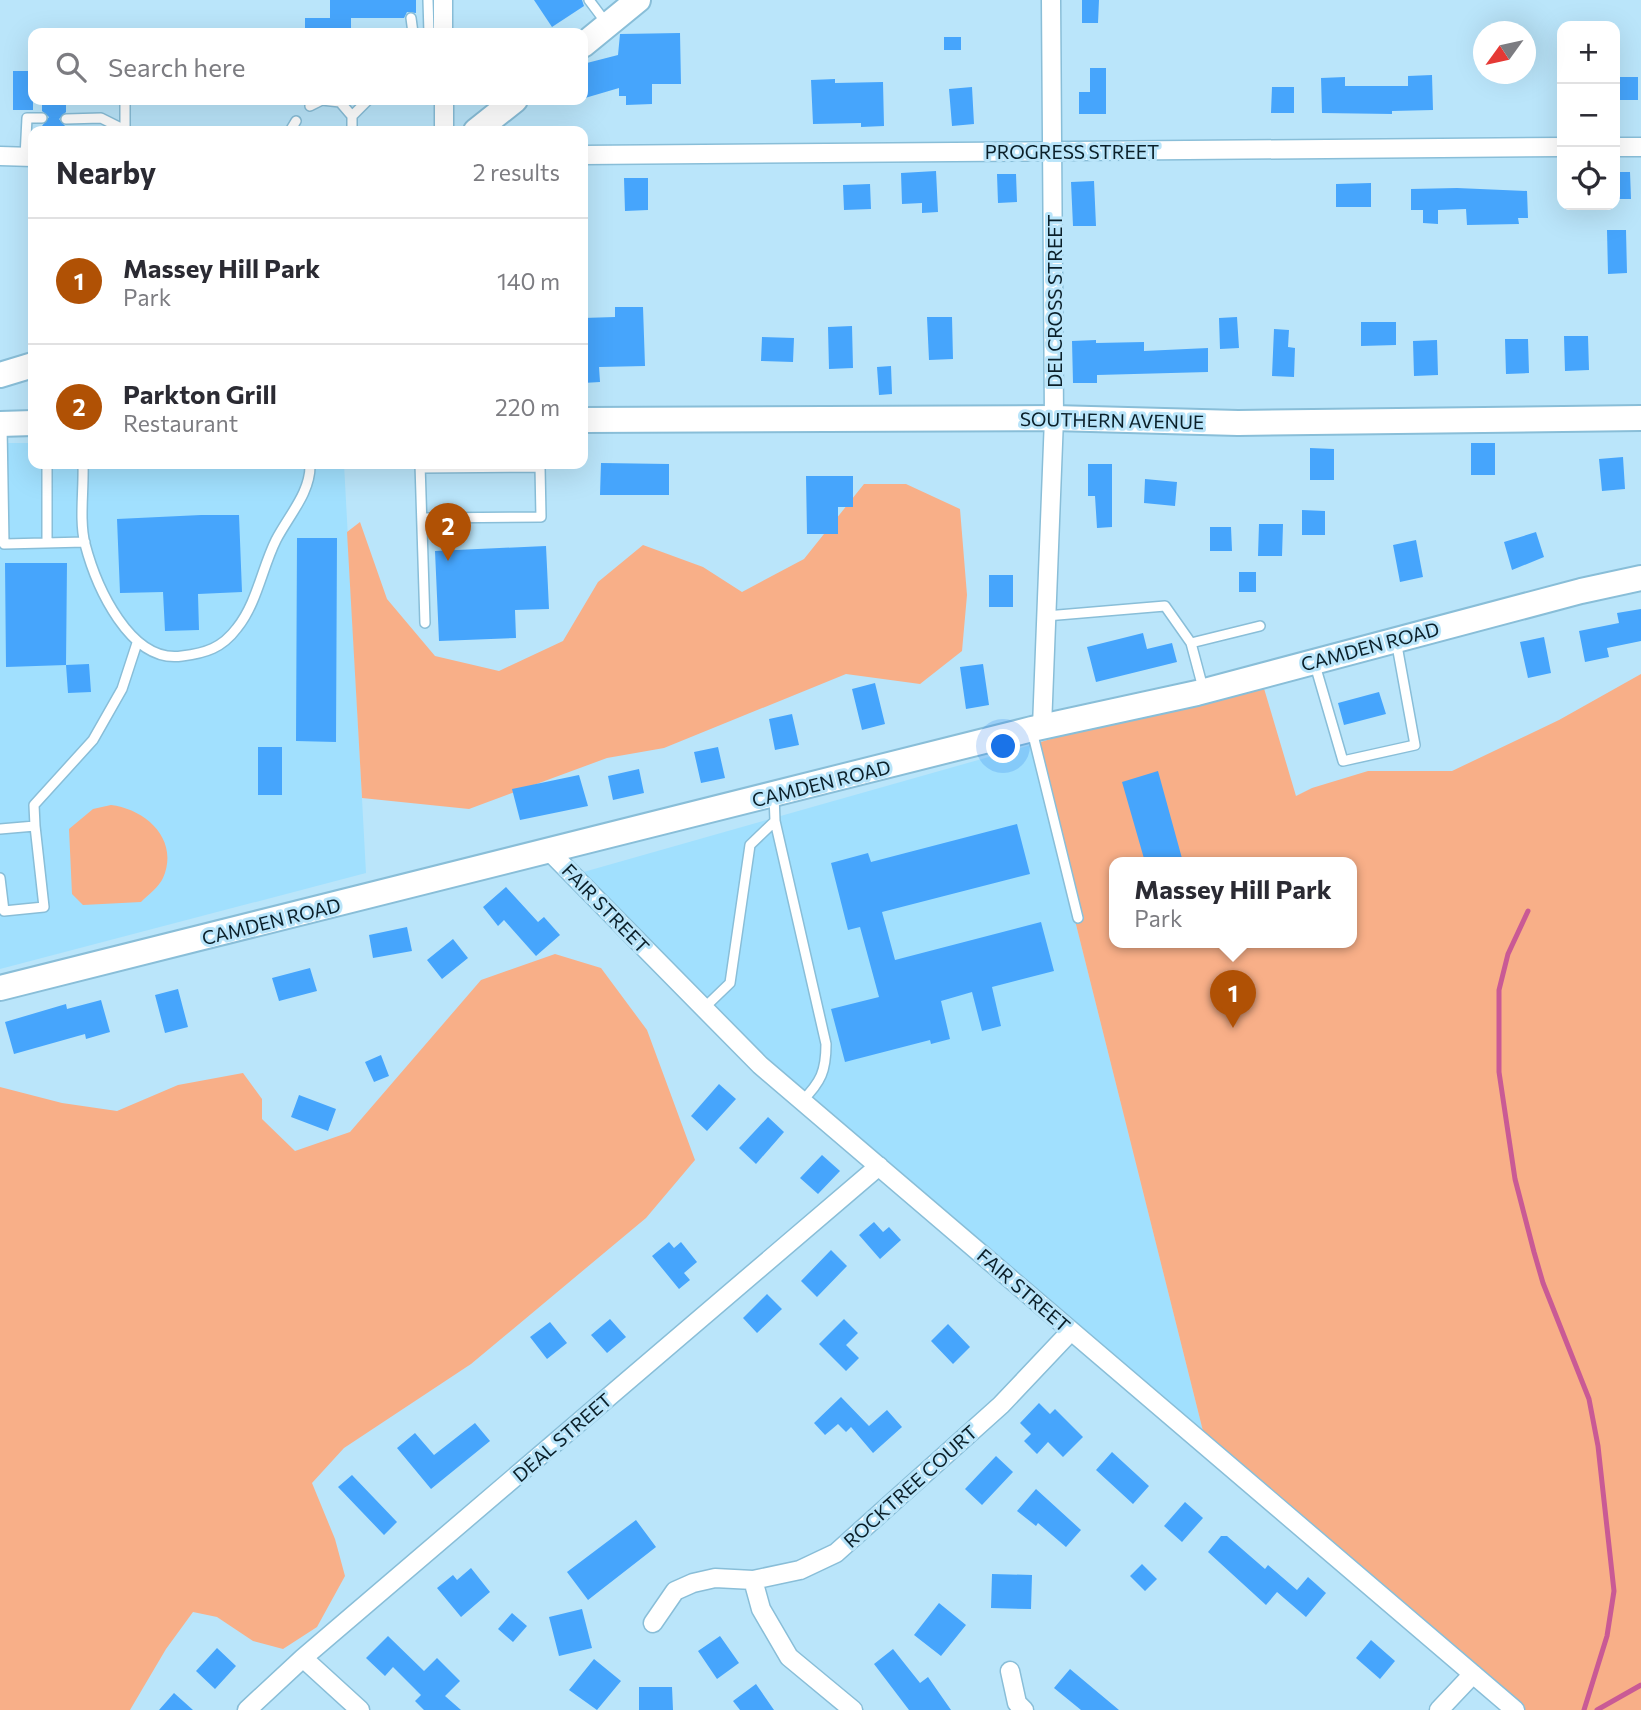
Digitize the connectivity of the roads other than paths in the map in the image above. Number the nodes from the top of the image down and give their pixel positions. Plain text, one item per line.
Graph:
1 (428, 0) edge
2 (443, 0) edge
3 (589, 0) edge
4 (638, 0) edge
5 (1051, 0) edge
6 (411, 18) dead end
7 (607, 25) junction
8 (412, 28) edge
9 (429, 28) edge
10 (443, 28) edge
11 (588, 41) edge
12 (125, 105) edge
13 (343, 105) edge
14 (363, 105) edge
15 (444, 105) edge
16 (509, 105) edge
17 (352, 116) junction
18 (42, 118) dead end
19 (66, 119) dead end
20 (296, 121) dead end
21 (116, 126) edge
22 (125, 126) edge
23 (293, 126) edge
24 (352, 126) edge
25 (444, 126) edge
26 (482, 126) edge
27 (28, 137) edge
28 (1557, 147) edge
29 (1620, 147) edge
30 (1641, 147) edge
31 (1054, 151) junction
32 (0, 156) edge
33 (28, 156) edge
34 (588, 156) edge
35 (28, 367) edge
36 (0, 375) edge
37 (1054, 418) junction
38 (1641, 418) edge
39 (588, 420) edge
40 (28, 423) edge
41 (1, 424) edge
42 (47, 469) edge
43 (83, 469) edge
44 (310, 469) edge
45 (420, 469) edge
46 (540, 469) edge
47 (423, 518) junction
48 (47, 542) junction
49 (85, 542) junction
50 (1641, 579) edge
51 (1046, 616) junction
52 (425, 623) dead end
53 (1260, 626) dead end
54 (1396, 639) junction
55 (137, 643) junction
56 (1191, 643) junction
57 (1314, 660) junction
58 (1204, 691) junction
59 (1037, 728) junction
60 (774, 795) junction
61 (775, 821) junction
62 (35, 825) junction
63 (0, 829) edge
64 (551, 852) junction
65 (0, 878) edge
66 (1078, 918) dead end
67 (0, 988) edge
68 (703, 1009) junction
69 (802, 1101) junction
70 (879, 1166) junction
71 (1071, 1331) junction
72 (753, 1580) junction
73 (653, 1623) dead end
74 (303, 1658) junction
75 (1010, 1671) dead end
76 (1473, 1674) junction
77 (247, 1710) edge
78 (360, 1710) edge
79 (853, 1710) edge
80 (1024, 1710) edge
81 (1439, 1710) edge
82 (1515, 1710) edge

1 - 9 lane
2 - 10 street
3 - 7 lane
4 - 7 street
5 - 31 street, DELCROSS STREET
6 - 8 lane
7 - 11 street
12 - 22 lane
13 - 17 lane
14 - 17 lane
15 - 25 street
16 - 26 street
17 - 24 lane
18 - 27 lane
19 - 21 lane
20 - 23 lane
28 - 31 street, PROGRESS STREET
29 - 30 street
31 - 34 street, PROGRESS STREET
31 - 37 street, DELCROSS STREET
32 - 33 street
35 - 36 street
37 - 38 street, SOUTHERN AVENUE
37 - 39 street, SOUTHERN AVENUE
37 - 51 street, DELCROSS STREET
40 - 41 street
41 - 48 lane
42 - 48 lane
43 - 49 lane
44 - 55 lane
45 - 47 lane
46 - 47 lane
47 - 52 lane
48 - 49 lane
49 - 55 lane
50 - 54 street, CAMDEN ROAD
51 - 56 lane
51 - 59 street, DELCROSS STREET
53 - 56 lane
54 - 57 street, CAMDEN ROAD
54 - 57 lane
55 - 62 lane
56 - 58 lane
57 - 58 street, CAMDEN ROAD
58 - 59 street, CAMDEN ROAD
59 - 60 street, CAMDEN ROAD
59 - 66 lane
60 - 61 lane
60 - 64 street, CAMDEN ROAD
61 - 68 lane
61 - 69 lane
62 - 63 lane
62 - 65 lane
64 - 67 street, CAMDEN ROAD
64 - 68 street, FAIR STREET
68 - 69 street, FAIR STREET
69 - 70 street, FAIR STREET
70 - 71 street, FAIR STREET
70 - 74 street, DEAL STREET
71 - 72 street, ROCKTREE COURT
71 - 76 street, FAIR STREET
72 - 73 street, ROCKTREE COURT
72 - 79 street
74 - 77 street, DEAL STREET
74 - 78 street
75 - 80 street
76 - 81 street
76 - 82 street, FAIR STREET

